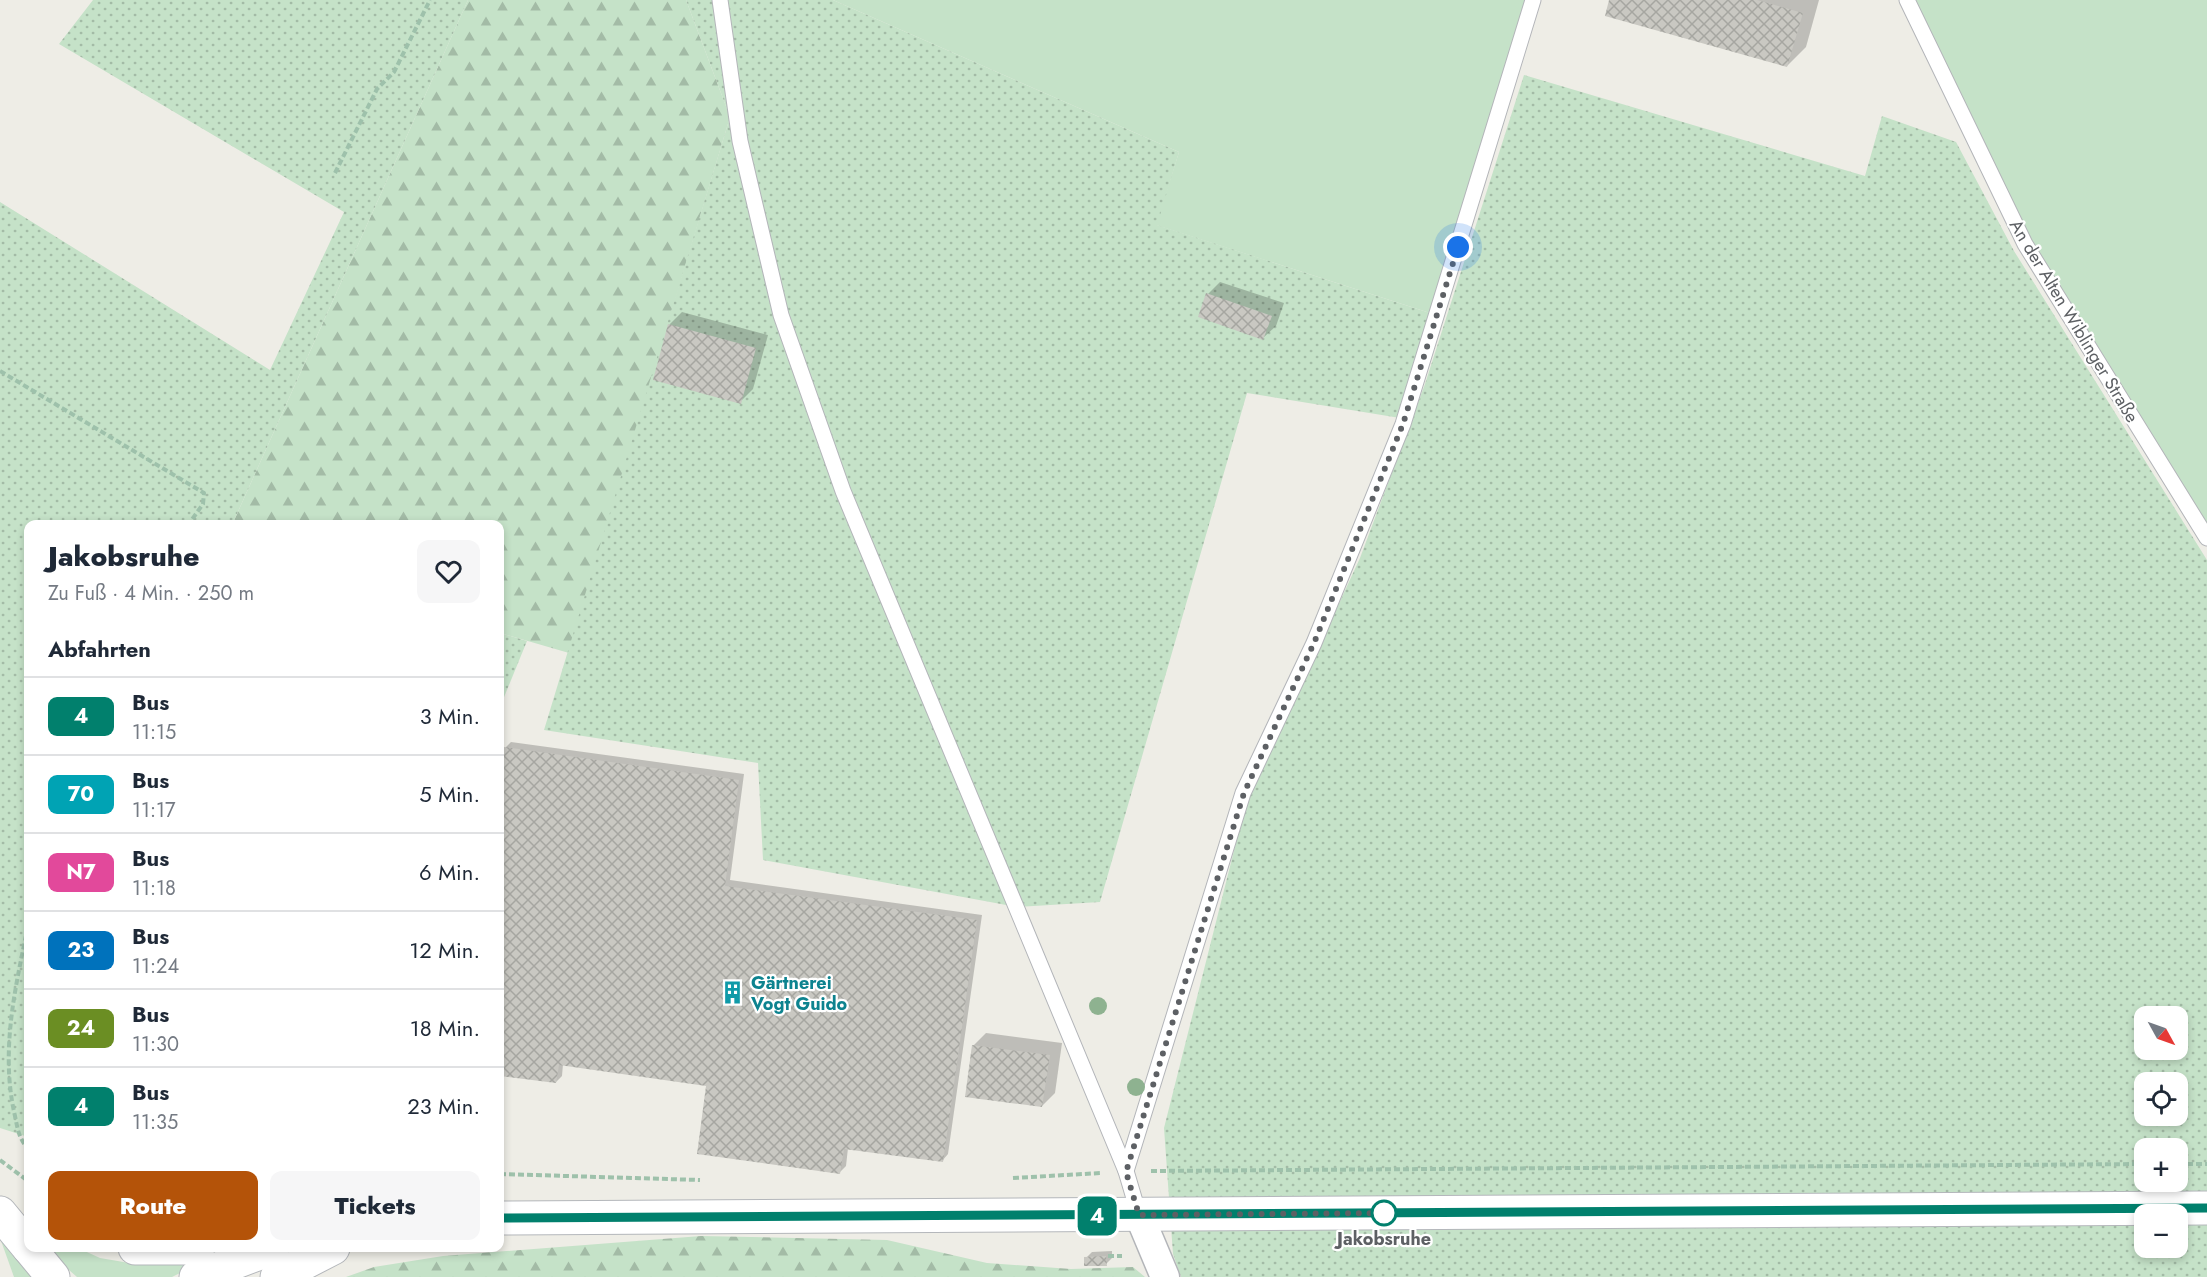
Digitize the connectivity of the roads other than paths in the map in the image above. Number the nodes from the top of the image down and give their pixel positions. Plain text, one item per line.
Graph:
1 (720, 0) edge
2 (1533, 0) edge
3 (1907, 0) edge
4 (2207, 538) edge
5 (1126, 1172) junction
6 (0, 1205) edge
7 (2207, 1208) edge
8 (0, 1213) edge
9 (24, 1214) edge
10 (1139, 1215) junction
11 (504, 1218) edge
12 (24, 1242) edge
13 (32, 1252) edge
14 (262, 1252) edge
15 (325, 1252) edge
16 (53, 1277) edge
17 (196, 1277) edge
18 (277, 1277) edge
19 (1165, 1277) edge

1 - 5 lane
2 - 5 lane
3 - 4 lane, An der Alten Wiblinger Straße
5 - 10 lane
6 - 9 main road
7 - 10 main road
8 - 12 main road
10 - 11 main road
10 - 19 street
13 - 16 main road
14 - 17 main road
15 - 18 main road

